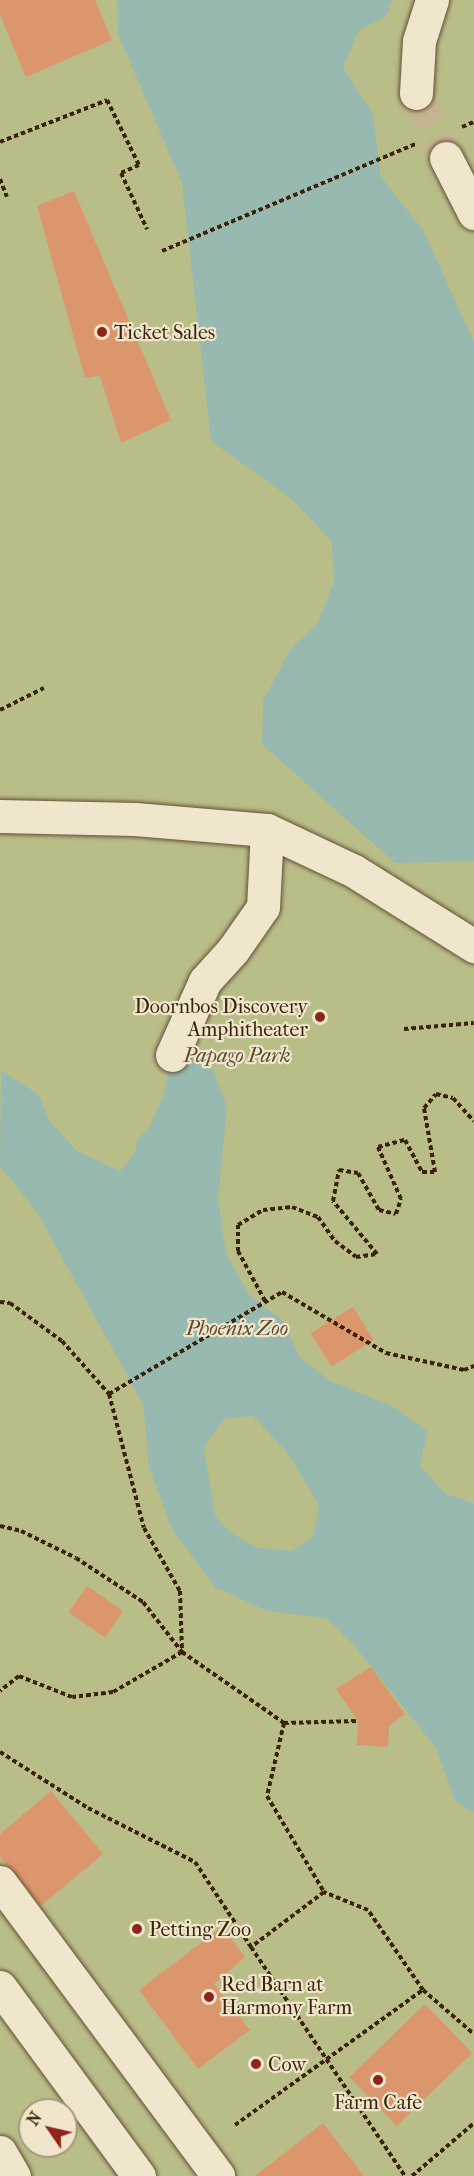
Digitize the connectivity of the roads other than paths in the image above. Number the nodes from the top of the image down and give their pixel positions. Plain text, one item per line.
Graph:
1 (432, 0) edge
2 (416, 93) tunnel mouth
3 (446, 158) tunnel mouth
4 (474, 213) edge
5 (0, 816) edge
6 (267, 830) junction
7 (474, 946) edge
8 (172, 1055) dead end
9 (0, 1882) edge
10 (0, 1987) edge
11 (0, 2152) edge
12 (14, 2176) edge
13 (139, 2176) edge
14 (218, 2176) edge

1 - 2 lane
3 - 4 lane
5 - 6 lane
6 - 7 lane
6 - 8 lane
9 - 14 lane
10 - 13 lane
11 - 12 lane

